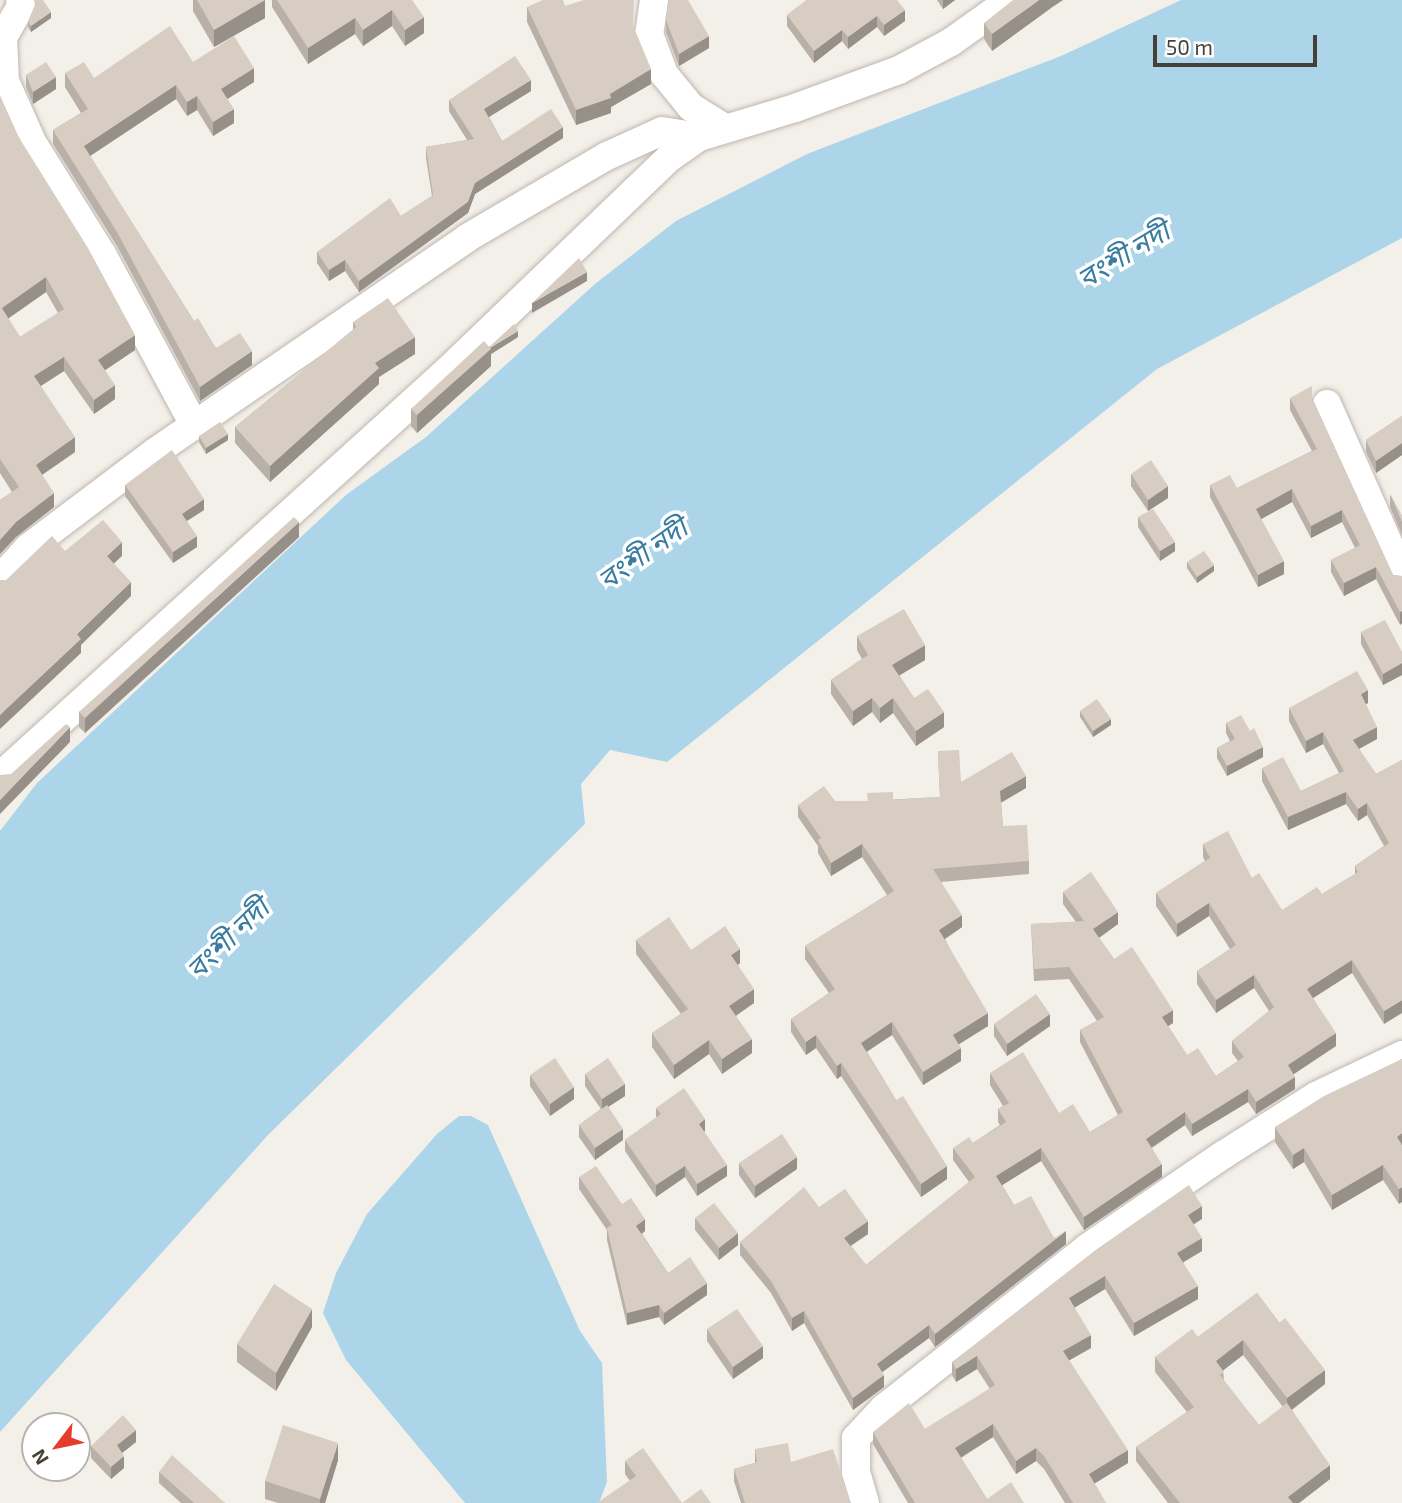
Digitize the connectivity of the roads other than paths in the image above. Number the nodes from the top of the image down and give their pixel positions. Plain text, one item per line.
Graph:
1 (20, 0) edge
2 (654, 0) edge
3 (1010, 0) edge
4 (711, 132) junction
5 (1327, 404) dead end
6 (194, 425) junction
7 (1396, 538) edge
8 (1402, 574) edge
9 (0, 579) edge
10 (0, 776) edge
11 (1402, 1055) edge
12 (865, 1503) edge

1 - 6 street
2 - 4 street
3 - 4 street
4 - 6 street
4 - 10 street
5 - 7 street
6 - 9 street
7 - 8 street
11 - 12 street

